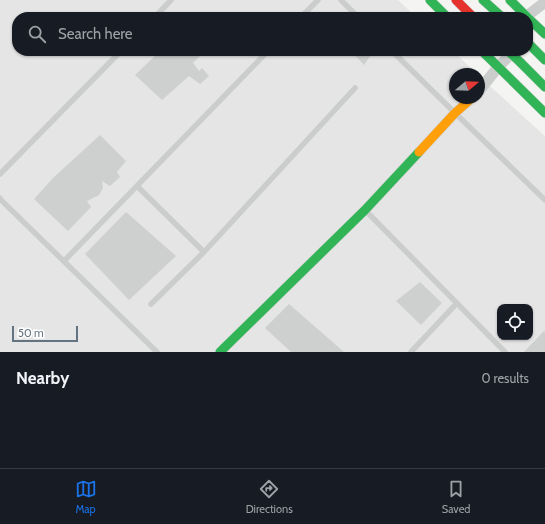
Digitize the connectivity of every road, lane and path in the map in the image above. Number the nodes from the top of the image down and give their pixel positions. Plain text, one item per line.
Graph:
1 (171, 0) edge
2 (318, 0) edge
3 (341, 0) edge
4 (430, 0) edge
5 (456, 0) edge
6 (483, 0) edge
7 (510, 0) edge
8 (545, 2) edge
9 (160, 12) edge
10 (306, 12) edge
11 (353, 12) edge
12 (442, 12) edge
13 (468, 12) edge
14 (496, 12) edge
15 (522, 12) edge
16 (533, 12) edge
17 (533, 23) edge
18 (541, 31) edge
19 (533, 48) edge
20 (116, 56) edge
21 (263, 56) edge
22 (397, 56) edge
23 (487, 56) edge
24 (509, 56) edge
25 (513, 56) edge
26 (545, 60) edge
27 (498, 67) junction
28 (485, 83) edge
29 (545, 87) edge
30 (355, 88) dead end
31 (465, 104) edge
32 (455, 113) junction
33 (545, 113) edge
34 (0, 174) edge
35 (137, 186) junction
36 (0, 198) edge
37 (545, 200) edge
38 (365, 210) junction
39 (204, 252) junction
40 (64, 261) junction
41 (151, 304) dead end
42 (456, 304) junction
43 (157, 352) edge
44 (220, 352) edge
45 (412, 352) edge
46 (504, 352) edge

1 - 9 lane
2 - 10 lane
3 - 11 lane
4 - 12 main road
5 - 13 main road
6 - 14 main road
7 - 15 main road
8 - 16 street
17 - 18 main road
19 - 26 main road
20 - 34 lane
21 - 35 lane
22 - 32 lane
23 - 27 main road
24 - 27 street
25 - 29 main road, bridge
27 - 28 street
27 - 33 main road
30 - 39 lane
31 - 32 main road
32 - 37 lane
32 - 38 main road
35 - 39 lane
35 - 40 lane
36 - 40 lane
38 - 42 lane
38 - 44 main road
39 - 41 lane
40 - 43 lane
42 - 45 lane
42 - 46 lane

